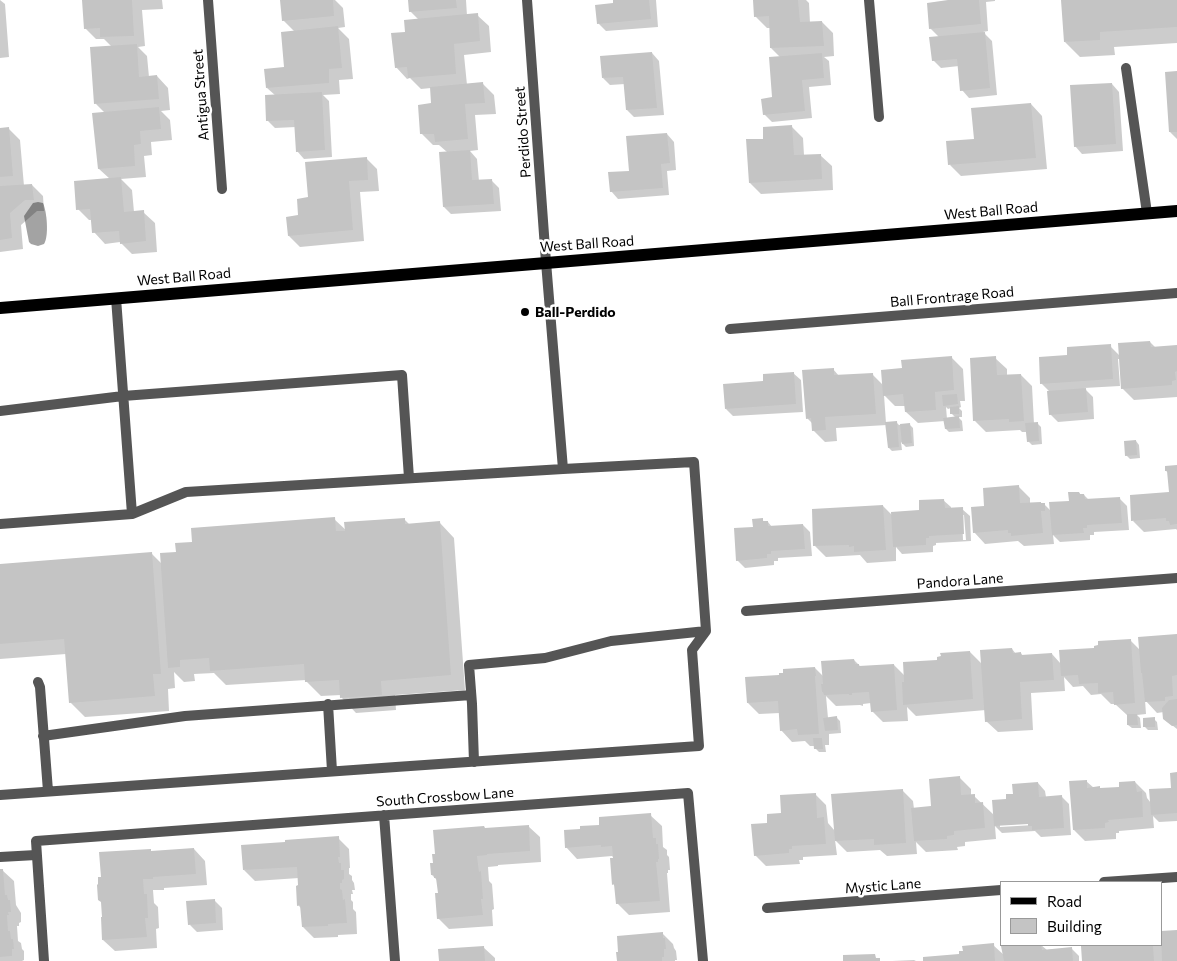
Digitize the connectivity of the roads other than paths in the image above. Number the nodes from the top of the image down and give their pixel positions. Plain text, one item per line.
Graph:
1 (208, 0) edge
2 (527, 0) edge
3 (869, 0) edge
4 (1126, 68) dead end
5 (879, 117) dead end
6 (222, 188) dead end
7 (1177, 210) edge
8 (1147, 213) junction
9 (546, 262) junction
10 (1177, 293) edge
11 (116, 298) junction
12 (0, 308) edge
13 (730, 329) dead end
14 (123, 396) junction
15 (0, 411) edge
16 (563, 469) junction
17 (410, 478) junction
18 (132, 514) junction
19 (0, 524) edge
20 (1177, 578) edge
21 (746, 611) dead end
22 (706, 631) junction
23 (38, 682) dead end
24 (471, 695) junction
25 (328, 704) junction
26 (43, 736) junction
27 (474, 762) junction
28 (332, 771) junction
29 (48, 791) junction
30 (0, 795) edge
31 (384, 816) junction
32 (36, 856) junction
33 (0, 857) edge
34 (1177, 877) edge
35 (1119, 881) edge
36 (1000, 890) edge
37 (767, 908) dead end
38 (44, 961) edge
39 (395, 961) edge
40 (702, 961) edge

1 - 6 street, Antigua Street
2 - 9 street, Perdido Street
3 - 5 street
4 - 8 street
7 - 8 main road, West Ball Road
8 - 9 main road, West Ball Road
9 - 11 main road, West Ball Road
9 - 16 street, Perdido Street
10 - 13 street, Ball Frontrage Road
11 - 12 main road, West Ball Road
11 - 14 street
14 - 15 street
14 - 17 street
14 - 18 street
16 - 17 street
16 - 22 street
17 - 18 street
18 - 19 street
20 - 21 street, Pandora Lane
22 - 24 street
22 - 27 street
23 - 26 street
24 - 25 street
24 - 27 street
25 - 26 street
25 - 28 street
26 - 29 street
27 - 28 street
28 - 29 street
29 - 30 street
31 - 32 street, South Crossbow Lane
31 - 39 street
31 - 40 street, South Crossbow Lane
32 - 33 street
32 - 38 street
34 - 35 street
36 - 37 street, Mystic Lane

